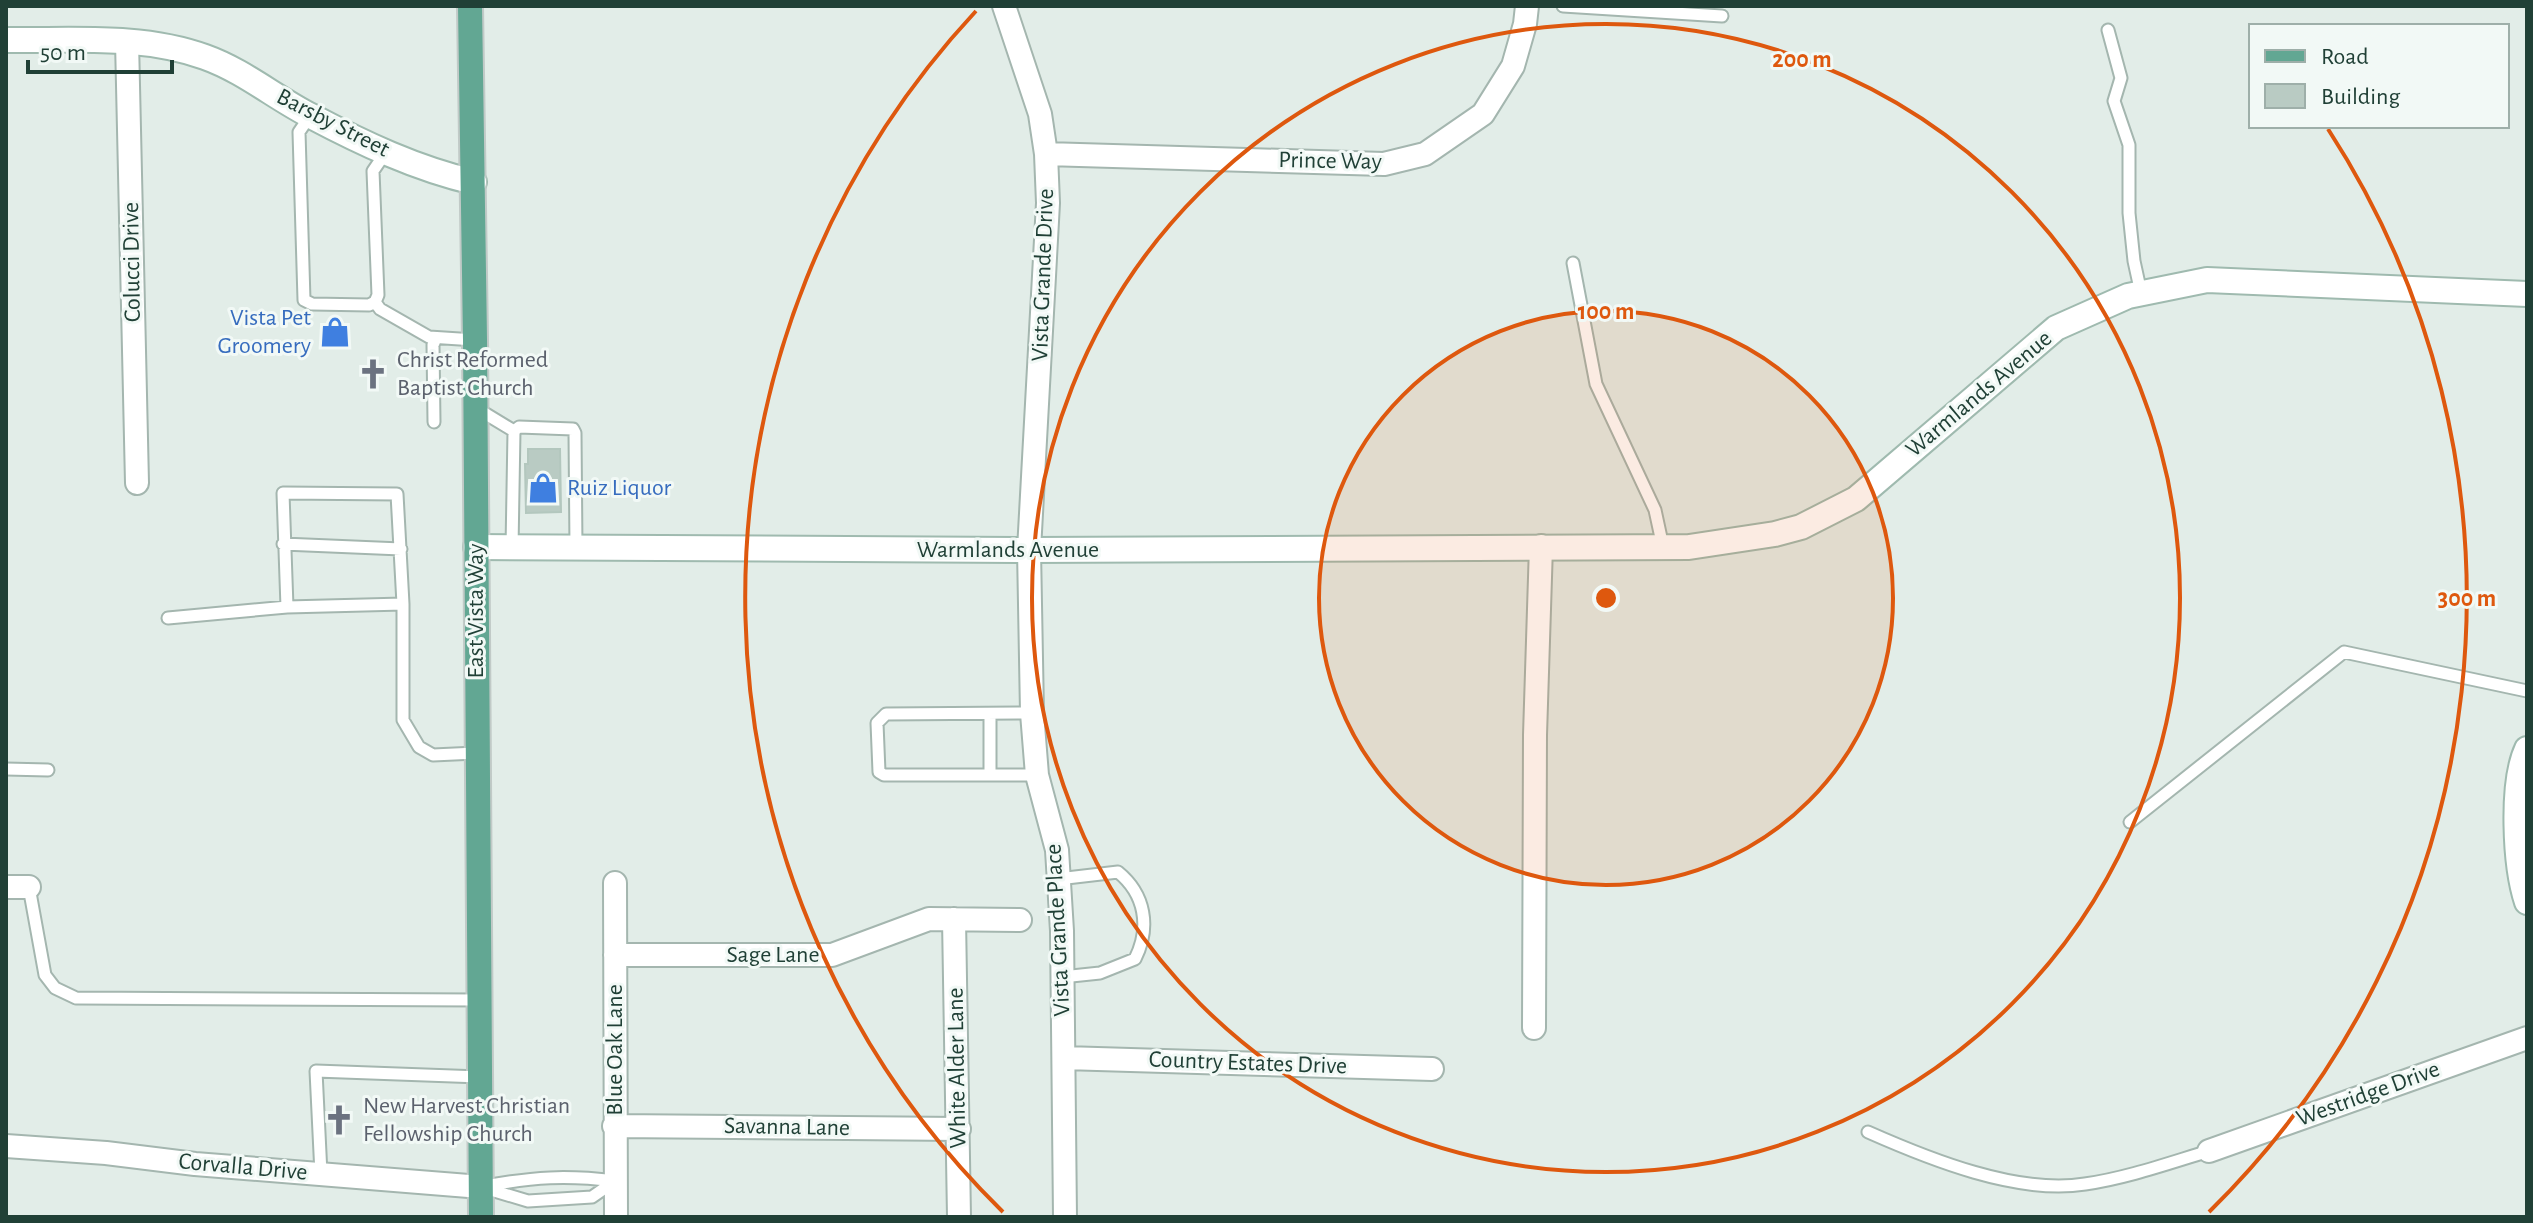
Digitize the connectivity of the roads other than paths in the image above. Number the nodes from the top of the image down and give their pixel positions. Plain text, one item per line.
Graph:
1 (470, 6) edge
2 (1004, 6) edge
3 (1527, 6) edge
4 (1563, 6) edge
5 (1722, 16) dead end
6 (2108, 30) dead end
7 (6, 40) edge
8 (127, 41) junction
9 (310, 116) junction
10 (387, 151) junction
11 (1046, 154) junction
12 (474, 182) junction
13 (1573, 263) dead end
14 (2141, 293) junction
15 (2527, 294) edge
16 (375, 302) junction
17 (436, 338) junction
18 (475, 340) junction
19 (475, 408) junction
20 (434, 422) dead end
21 (514, 431) junction
22 (137, 483) dead end
23 (283, 544) junction
24 (1541, 546) junction
25 (476, 547) junction
26 (1663, 547) junction
27 (512, 548) junction
28 (576, 548) junction
29 (401, 549) junction
30 (1029, 550) junction
31 (403, 604) junction
32 (287, 607) junction
33 (168, 618) dead end
34 (2527, 691) edge
35 (1032, 713) junction
36 (990, 714) junction
37 (2527, 749) edge
38 (476, 753) junction
39 (6, 769) edge
40 (48, 770) dead end
41 (990, 774) junction
42 (1037, 775) junction
43 (2130, 822) dead end
44 (1058, 879) junction
45 (615, 883) dead end
46 (6, 887) edge
47 (29, 887) joint
48 (2527, 902) edge
49 (954, 919) junction
50 (1020, 920) dead end
51 (615, 955) junction
52 (1062, 977) junction
53 (478, 1000) junction
54 (1534, 1028) dead end
55 (2527, 1038) edge
56 (1064, 1058) junction
57 (1432, 1069) dead end
58 (480, 1077) junction
59 (614, 1126) junction
60 (959, 1129) junction
61 (1868, 1132) dead end
62 (6, 1146) edge
63 (2209, 1151) joint
64 (321, 1174) junction
65 (615, 1181) junction
66 (481, 1187) junction
67 (481, 1217) edge
68 (616, 1217) edge
69 (959, 1217) edge
70 (1065, 1217) edge

1 - 12 main road, East Vista Way
2 - 11 street, Vista Grande Drive
3 - 11 street, Prince Way
4 - 5 lane
6 - 14 lane
7 - 8 street, Barsby Street
8 - 9 street, Barsby Street
8 - 22 street, Colucci Drive
9 - 10 street, Barsby Street
9 - 16 lane
10 - 12 street, Barsby Street
10 - 16 lane
11 - 30 street, Vista Grande Drive
12 - 18 main road, East Vista Way
13 - 26 lane
14 - 15 street, Warmlands Avenue
14 - 26 street, Warmlands Avenue
16 - 17 lane
17 - 18 lane
17 - 20 lane
18 - 19 main road, East Vista Way
19 - 21 lane
19 - 25 main road, East Vista Way
21 - 27 lane
21 - 28 lane
23 - 29 lane
23 - 29 lane
23 - 32 lane
24 - 26 street, Warmlands Avenue
24 - 30 street, Warmlands Avenue
24 - 54 street
25 - 27 street, Warmlands Avenue
25 - 38 main road, East Vista Way
27 - 28 street, Warmlands Avenue
28 - 30 street, Warmlands Avenue
29 - 31 lane
30 - 35 street, Vista Grande Place
31 - 32 lane
31 - 38 lane
32 - 33 lane
34 - 43 lane
35 - 36 lane
35 - 42 street, Vista Grande Place
36 - 41 lane
36 - 41 lane
37 - 48 street
38 - 53 main road, East Vista Way
39 - 40 lane
41 - 42 lane
42 - 44 street, Vista Grande Place
44 - 52 street, Vista Grande Place
44 - 52 lane
45 - 51 street, Blue Oak Lane
46 - 47 street
47 - 53 lane
49 - 50 street, Sage Lane
49 - 51 street, Sage Lane
49 - 60 street, White Alder Lane
51 - 59 street, Blue Oak Lane
52 - 56 street, Vista Grande Place
53 - 58 main road, East Vista Way
55 - 63 street, Westridge Drive
56 - 57 street, Country Estates Drive
56 - 70 street, Vista Grande Place
58 - 64 lane
58 - 66 main road, East Vista Way
59 - 60 street, Savanna Lane
59 - 65 street, Blue Oak Lane
60 - 69 street, White Alder Lane
61 - 63 lane
62 - 64 street, Corvalla Drive
64 - 66 street, Corvalla Drive
65 - 66 lane
65 - 66 lane
65 - 68 street, Blue Oak Lane
66 - 67 main road, East Vista Way

